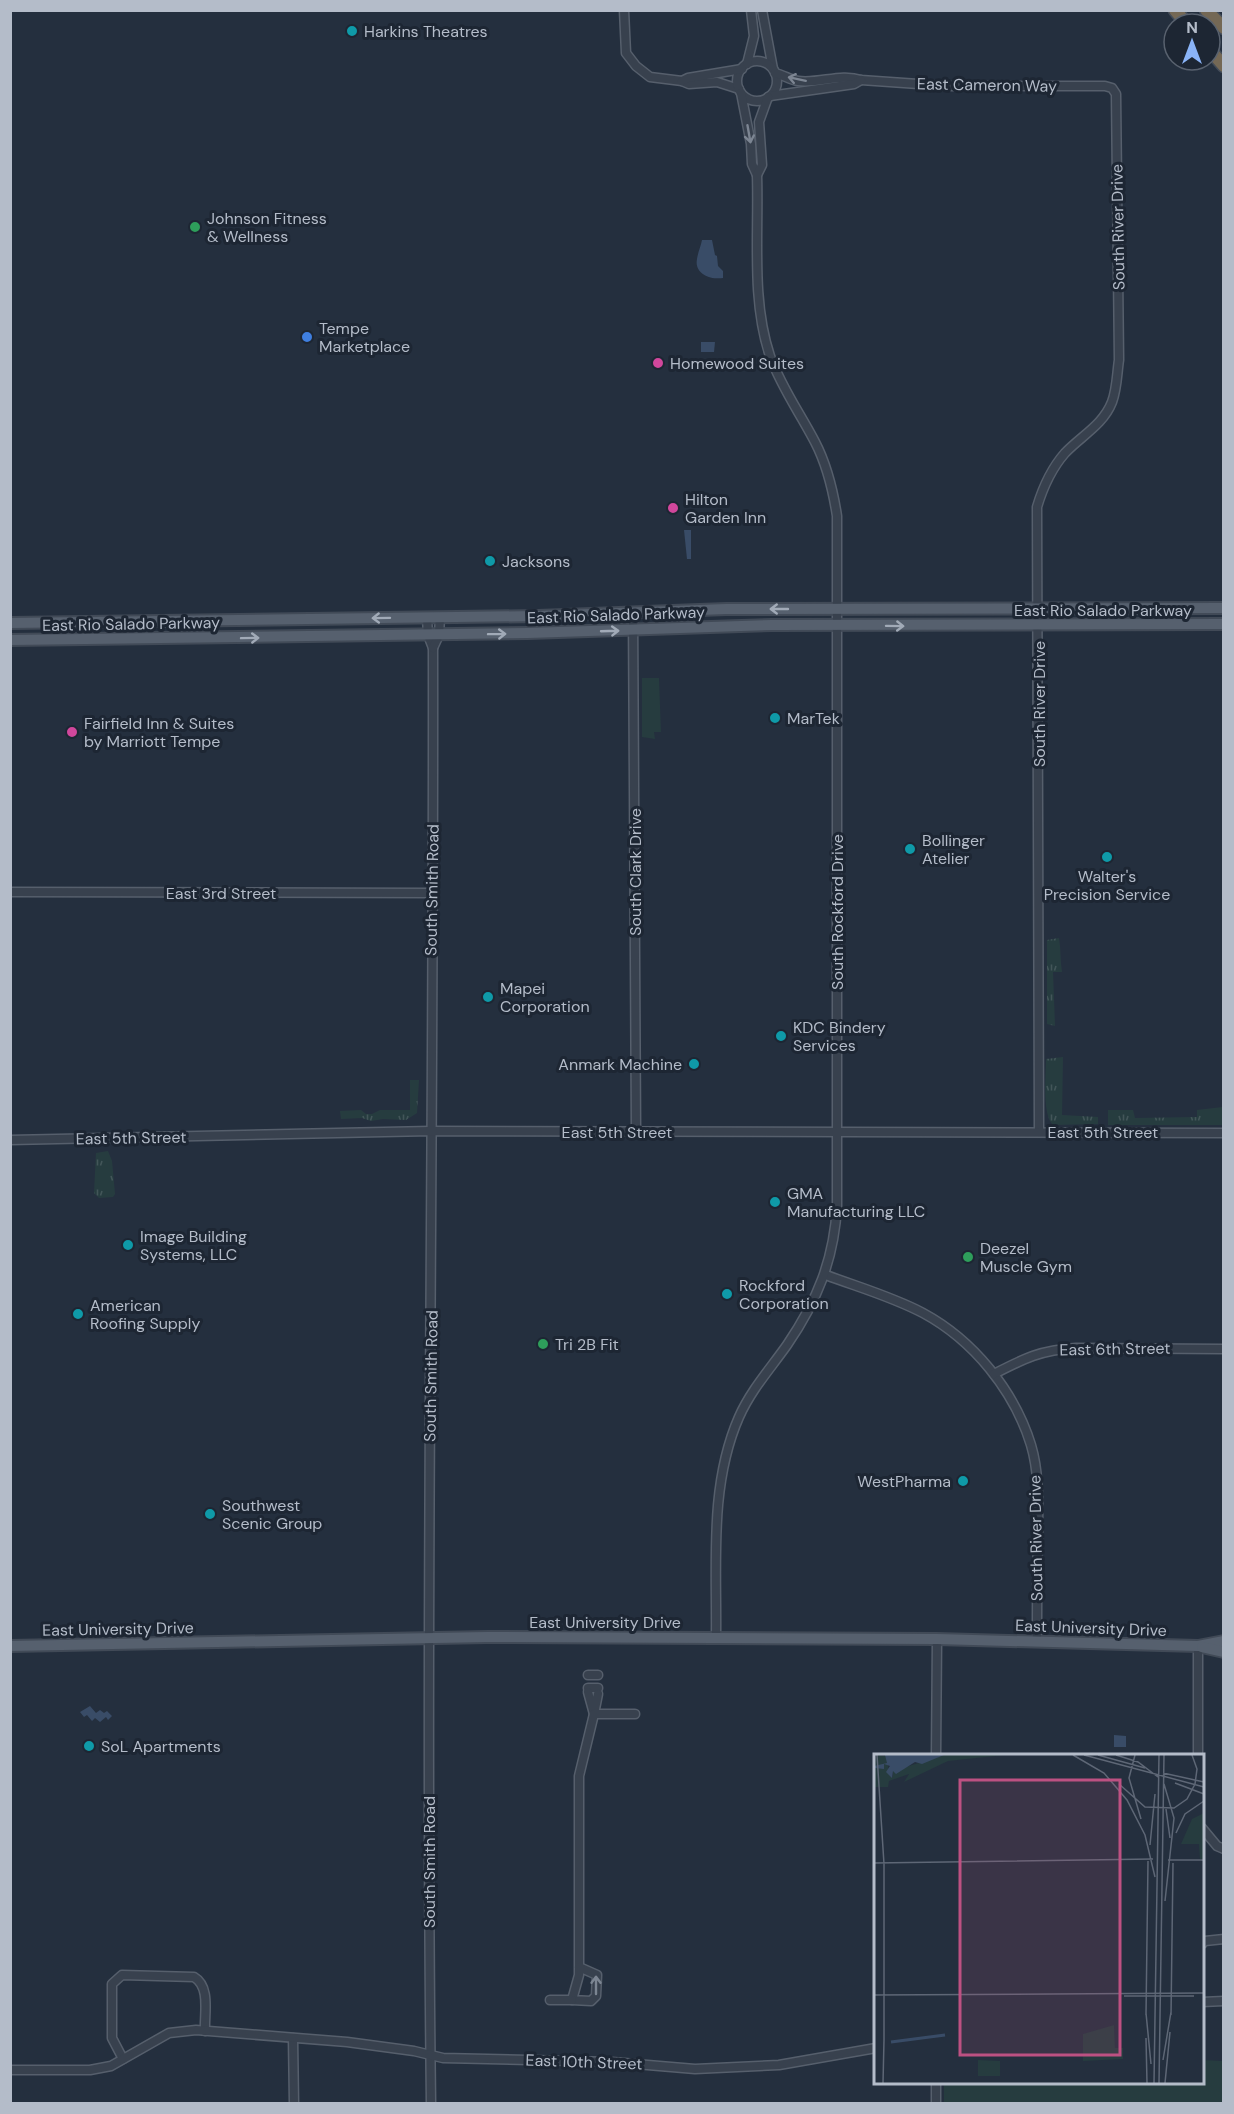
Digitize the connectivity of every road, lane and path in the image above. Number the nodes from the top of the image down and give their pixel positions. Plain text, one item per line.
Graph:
1 (624, 10) edge
2 (751, 10) edge
3 (762, 10) edge
4 (1206, 10) edge
5 (1224, 28) edge
6 (745, 67) junction
7 (774, 71) junction
8 (861, 80) junction
9 (682, 81) junction
10 (1112, 88) joint
11 (740, 91) junction
12 (769, 97) junction
13 (757, 175) junction
14 (1224, 608) edge
15 (837, 609) junction
16 (1038, 609) junction
17 (633, 613) junction
18 (427, 618) junction
19 (440, 618) junction
20 (10, 623) edge
21 (1224, 624) edge
22 (837, 625) junction
23 (1039, 625) junction
24 (633, 631) junction
25 (433, 635) junction
26 (10, 640) edge
27 (10, 892) edge
28 (432, 893) junction
29 (431, 1131) junction
30 (636, 1131) junction
31 (838, 1132) junction
32 (1039, 1132) junction
33 (1224, 1132) edge
34 (10, 1140) edge
35 (826, 1275) junction
36 (1224, 1349) edge
37 (994, 1374) junction
38 (428, 1637) junction
39 (716, 1637) junction
40 (937, 1639) junction
41 (1037, 1640) junction
42 (1224, 1641) edge
43 (10, 1646) edge
44 (1198, 1646) junction
45 (1224, 1652) edge
46 (588, 1675) dead end
47 (598, 1675) dead end
48 (594, 1714) junction
49 (634, 1714) dead end
50 (936, 1754) edge
51 (1198, 1754) edge
52 (1204, 1829) edge
53 (1224, 1849) edge
54 (1224, 1939) edge
55 (1204, 1942) edge
56 (579, 1967) junction
57 (550, 2000) dead end
58 (572, 2000) junction
59 (1224, 2001) edge
60 (1204, 2002) edge
61 (205, 2031) junction
62 (293, 2038) junction
63 (874, 2048) edge
64 (430, 2055) junction
65 (123, 2059) junction
66 (10, 2070) edge
67 (936, 2084) edge
68 (294, 2103) edge
69 (431, 2103) edge
70 (936, 2103) edge

1 - 9 street
2 - 6 street
3 - 7 street
4 - 5 highway
6 - 7 street
6 - 9 street
6 - 11 street
8 -> 7 street, East Cameron Way
7 - 12 street
8 - 10 street, East Cameron Way
8 - 12 street, East Cameron Way
9 - 11 street
10 - 16 street, South River Drive
11 - 12 street
11 -> 13 street, South Rockford Drive
12 - 13 street, South Rockford Drive
13 - 15 street, South Rockford Drive
14 - 16 main road, East Rio Salado Parkway
15 - 16 main road, East Rio Salado Parkway
15 -> 17 main road, East Rio Salado Parkway
15 - 22 street, South Rockford Drive
16 - 23 street, South River Drive
17 - 19 main road, East Rio Salado Parkway
17 - 24 street, South Clark Drive
18 - 19 main road, East Rio Salado Parkway
18 -> 20 main road, East Rio Salado Parkway
18 - 25 street, South Smith Road
19 - 25 street, South Smith Road
21 - 23 main road, East Rio Salado Parkway
22 -> 23 main road, East Rio Salado Parkway
22 - 24 main road, East Rio Salado Parkway
22 - 31 street, South Rockford Drive
23 - 32 street, South River Drive
25 -> 24 main road, East Rio Salado Parkway
24 - 30 street, South Clark Drive
26 -> 25 main road, East Rio Salado Parkway
25 - 28 street, South Smith Road
27 - 28 street, East 3rd Street
28 - 29 street, South Smith Road
29 - 30 street, East 5th Street
29 - 34 street, East 5th Street
29 - 38 street, South Smith Road
30 - 31 street, East 5th Street
31 - 32 street, East 5th Street
31 - 35 street, South Rockford Drive
32 - 33 street, East 5th Street
35 - 37 street
35 - 39 street, South Rockford Drive
36 - 37 street, East 6th Street
37 - 41 street, South River Drive
38 - 39 main road, East University Drive
38 - 43 main road, East University Drive
38 - 64 street, South Smith Road
39 - 40 main road, East University Drive
40 - 41 main road, East University Drive
40 - 50 street
41 - 44 main road, East University Drive
42 - 44 main road, East University Drive
44 - 45 main road, East University Drive
44 - 51 street
46 - 47 street
48 - 48 street
48 - 49 street
48 - 56 street
52 - 53 street
54 - 55 street
56 - 58 street
58 -> 56 street
57 - 58 street
59 - 60 street
61 - 62 street, East 10th Street
61 - 65 street, East 10th Street
61 - 65 street
62 - 64 street, East 10th Street
62 - 68 street
63 - 64 street, East 10th Street
64 - 69 street, South Smith Road
65 - 66 street, East 10th Street
67 - 70 street

